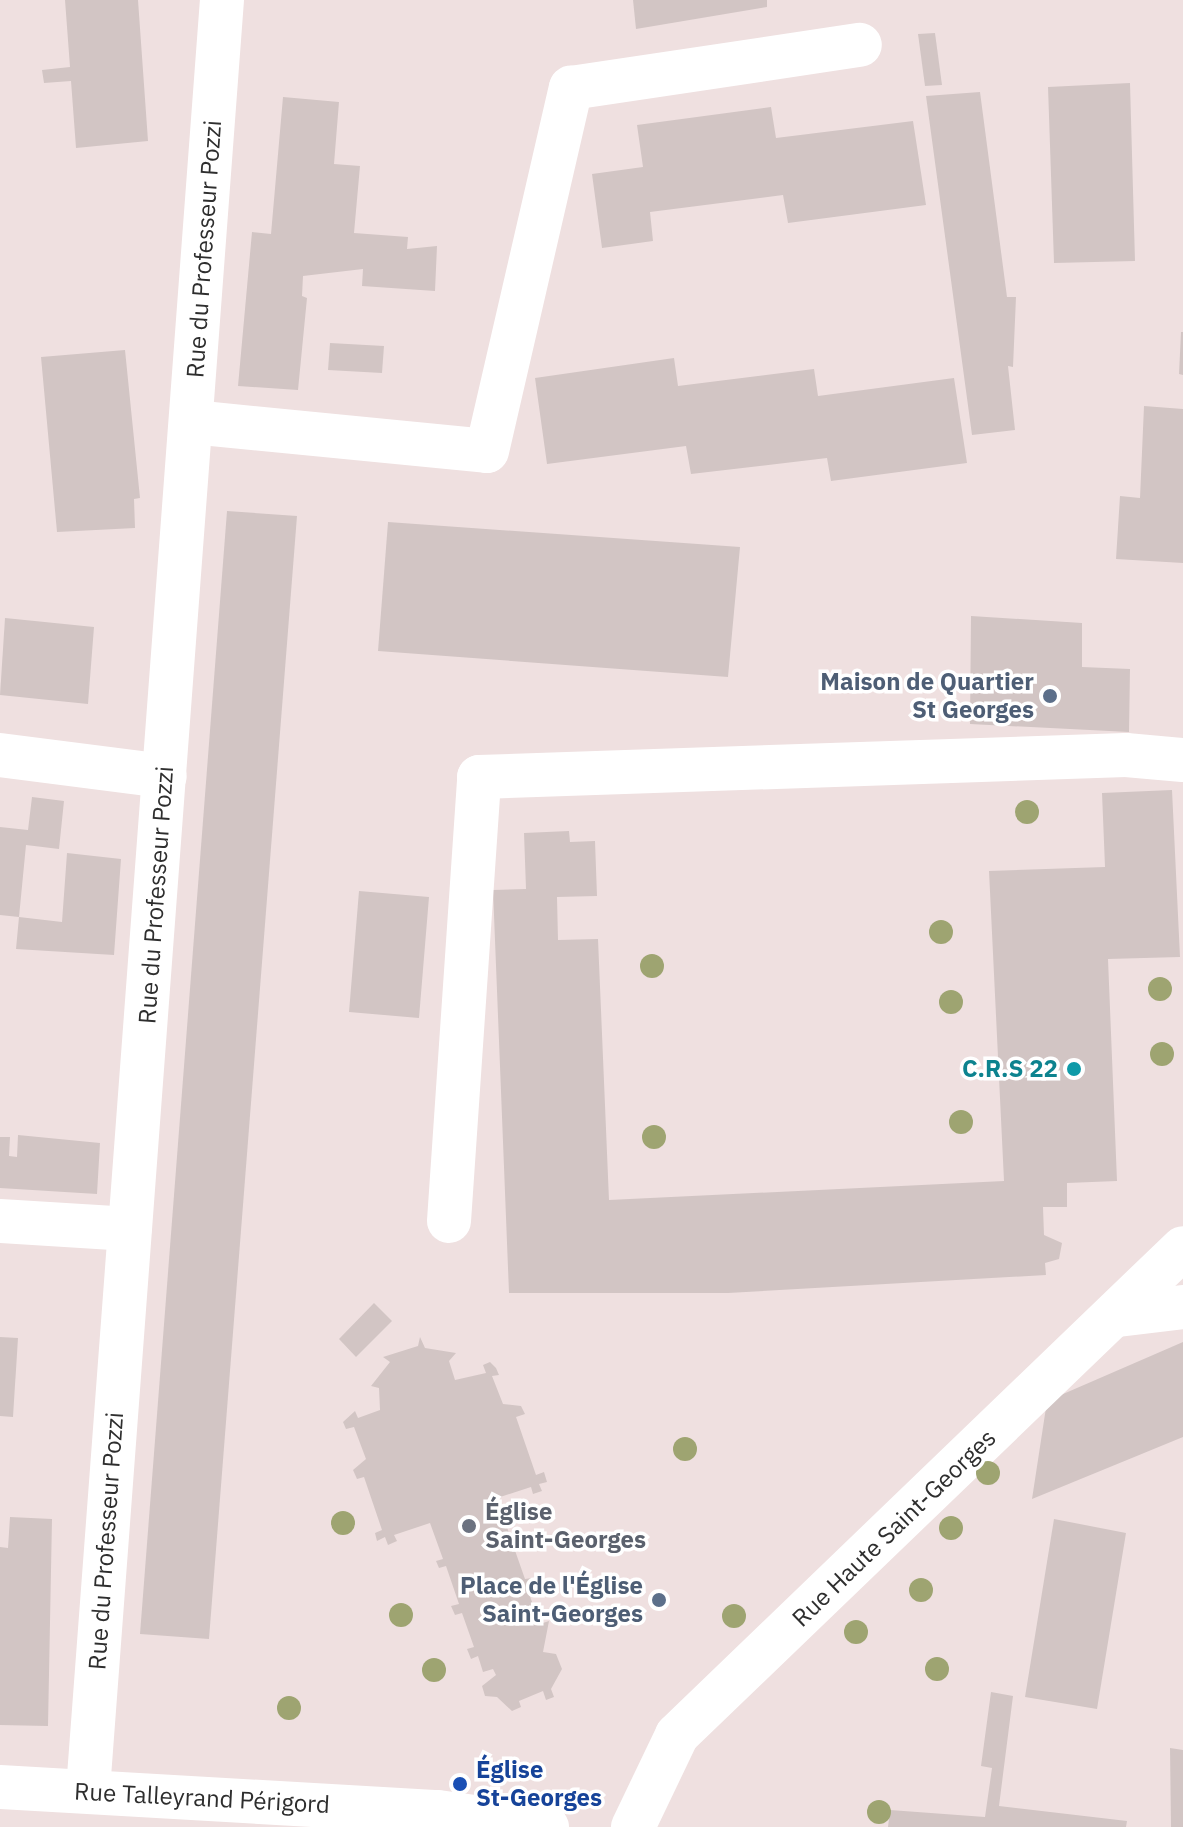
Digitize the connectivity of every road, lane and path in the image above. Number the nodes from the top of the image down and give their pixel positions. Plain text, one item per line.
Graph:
1 (222, 0) edge
2 (860, 45) dead end
3 (192, 422) junction
4 (0, 755) edge
5 (1183, 760) edge
6 (165, 776) junction
7 (0, 1221) edge
8 (449, 1221) dead end
9 (130, 1229) junction
10 (1183, 1248) edge
11 (1183, 1307) edge
12 (1118, 1315) junction
13 (0, 1787) edge
14 (88, 1790) junction
15 (467, 1821) edge
16 (547, 1827) edge
17 (633, 1827) edge

1 - 3 street, Rue du Professeur Pozzi
2 - 3 street
3 - 6 street, Rue du Professeur Pozzi
4 - 6 street
5 - 8 street
6 - 9 street, Rue du Professeur Pozzi
7 - 9 street
9 - 14 street, Rue du Professeur Pozzi
10 - 12 street, Rue Haute Saint-Georges
11 - 12 street
12 - 17 street, Rue Haute Saint-Georges
13 - 14 street, Rue Talleyrand Périgord
14 - 15 street, Rue Talleyrand Périgord
15 - 16 street, Rue Talleyrand Périgord

